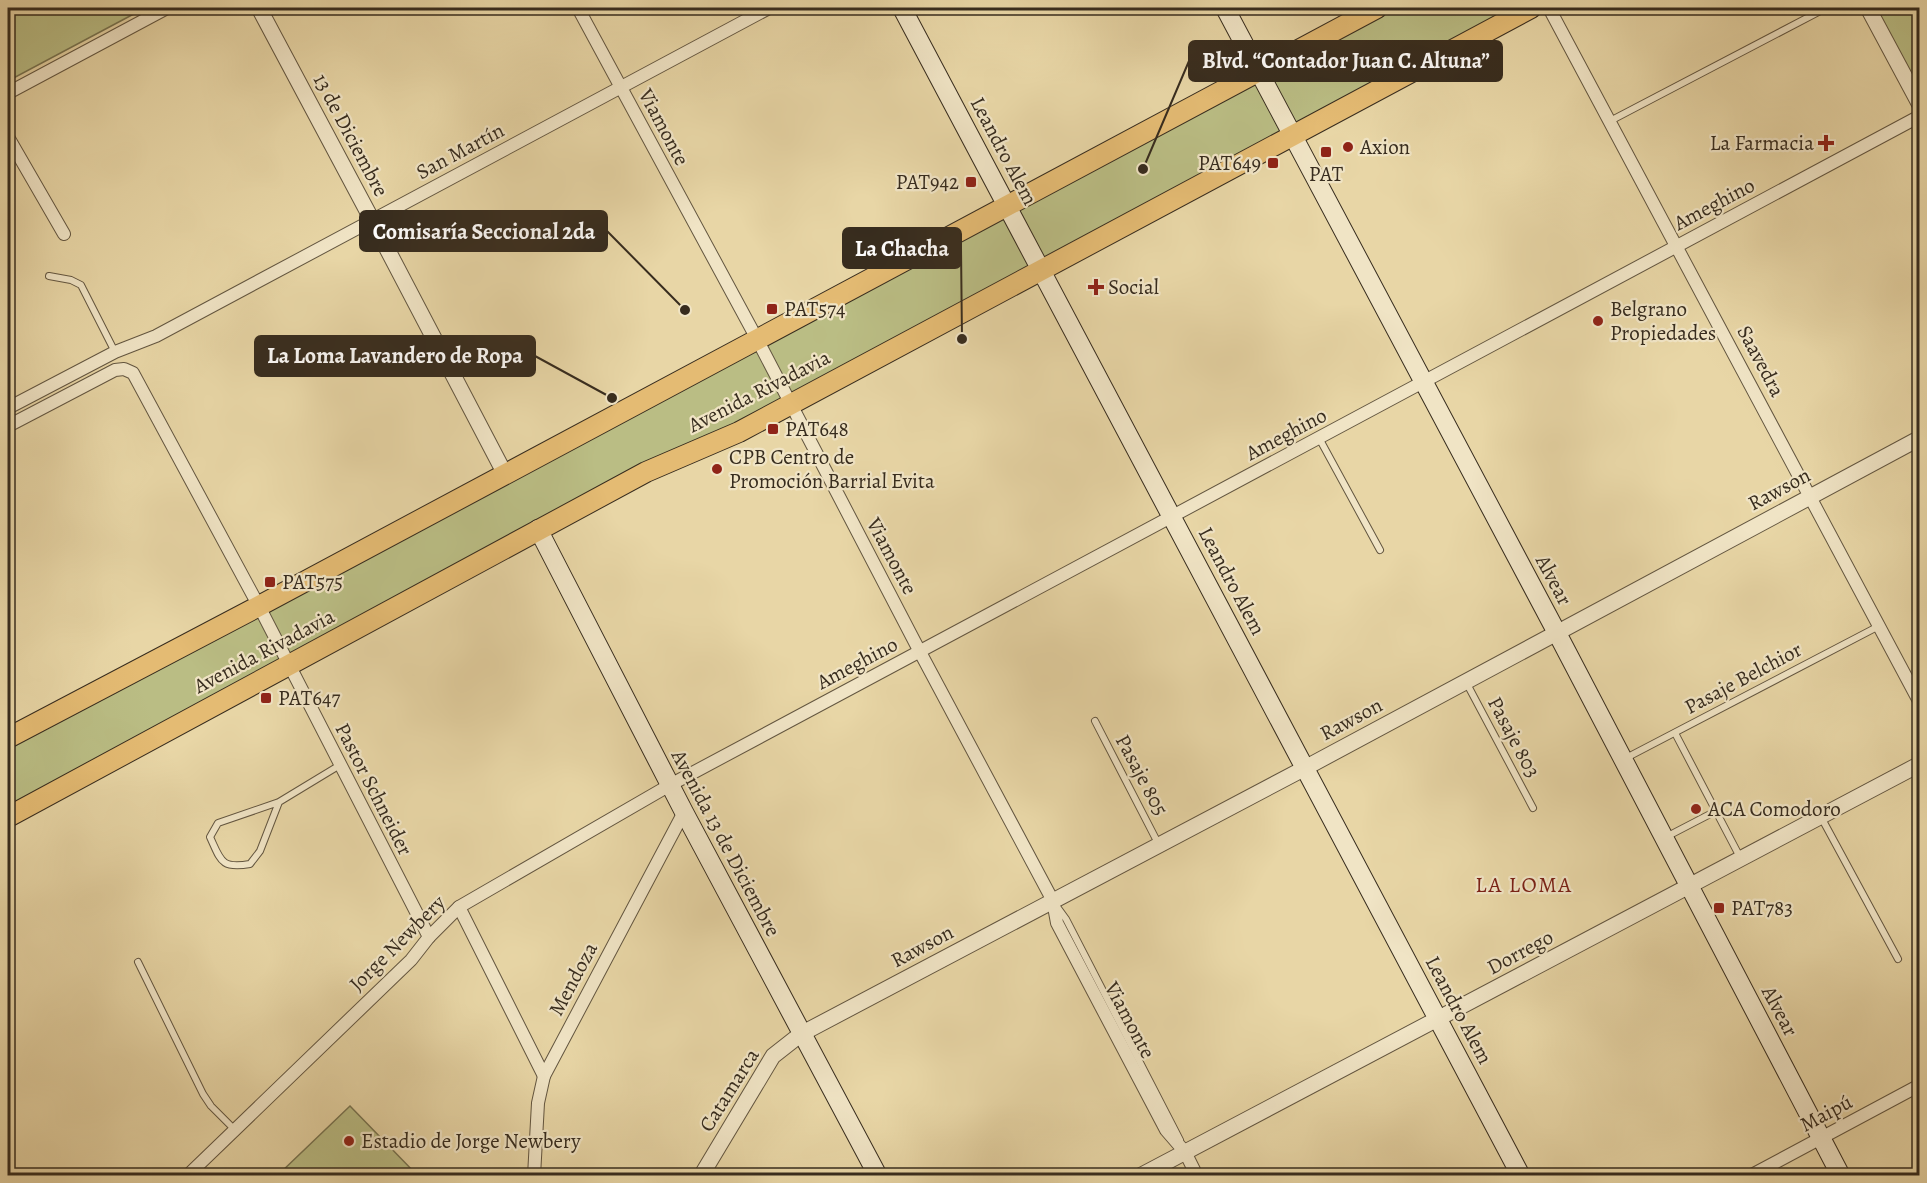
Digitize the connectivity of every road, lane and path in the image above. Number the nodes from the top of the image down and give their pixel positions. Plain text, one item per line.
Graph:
1 (167, 8) edge
2 (259, 8) edge
3 (578, 8) edge
4 (769, 8) edge
5 (902, 8) edge
6 (1225, 8) edge
7 (1377, 8) edge
8 (1531, 8) edge
9 (1549, 8) edge
10 (1826, 8) edge
11 (1868, 8) edge
12 (1258, 71) junction
13 (620, 87) junction
14 (8, 93) edge
15 (1920, 105) edge
16 (1920, 116) edge
17 (1610, 121) junction
18 (1292, 135) junction
19 (8, 137) edge
20 (1007, 205) junction
21 (372, 219) junction
22 (64, 234) dead end
23 (1677, 246) junction
24 (1042, 269) junction
25 (49, 276) dead end
26 (757, 339) junction
27 (115, 352) junction
28 (1424, 382) junction
29 (790, 405) junction
30 (8, 408) edge
31 (8, 426) edge
32 (1319, 438) junction
33 (1920, 438) edge
34 (505, 474) junction
35 (1811, 496) junction
36 (1173, 516) junction
37 (538, 529) junction
38 (1380, 550) dead end
39 (259, 606) junction
40 (1879, 626) junction
41 (1557, 633) junction
42 (920, 651) junction
43 (289, 665) junction
44 (1465, 681) junction
45 (1920, 703) edge
46 (1095, 721) dead end
47 (1675, 733) junction
48 (8, 737) edge
49 (1623, 760) junction
50 (1920, 764) edge
51 (340, 765) junction
52 (1305, 768) junction
53 (670, 785) junction
54 (279, 802) junction
55 (1533, 808) dead end
56 (1716, 811) junction
57 (684, 812) junction
58 (8, 817) edge
59 (1821, 817) junction
60 (1664, 838) junction
61 (1159, 845) junction
62 (1741, 859) junction
63 (1690, 887) junction
64 (1053, 901) junction
65 (459, 907) junction
66 (429, 937) junction
67 (1898, 959) dead end
68 (138, 962) dead end
69 (1438, 1019) junction
70 (801, 1034) junction
71 (544, 1076) junction
72 (1920, 1086) edge
73 (235, 1130) junction
74 (1821, 1138) junction
75 (1185, 1152) junction
76 (188, 1176) edge
77 (534, 1176) edge
78 (701, 1176) edge
79 (879, 1176) edge
80 (1140, 1176) edge
81 (1197, 1176) edge
82 (1521, 1176) edge
83 (1750, 1176) edge
84 (1841, 1176) edge

1 - 14 street
2 - 21 street, 13 de Diciembre
3 - 13 street, Viamonte
4 - 13 street, San Martín
5 - 20 main road, Leandro Alem
6 - 12 main road, Alvear
7 - 12 main road, Avenida Rivadavia
8 - 18 main road, Avenida Rivadavia
9 - 17 street, Saavedra
10 - 17 lane
11 - 15 street
12 - 18 main road, Alvear
12 - 20 main road, Avenida Rivadavia
13 - 21 street, San Martín
13 - 26 street, Viamonte
16 - 23 street, Ameghino
17 - 23 street, Saavedra
18 - 24 main road, Avenida Rivadavia
18 - 28 main road, Alvear
19 - 22 street
20 - 24 main road, Leandro Alem
20 - 26 main road, Avenida Rivadavia
21 - 27 street, San Martín
21 - 34 street, 13 de Diciembre
23 - 28 street, Ameghino
23 - 35 street, Saavedra
24 - 29 main road, Avenida Rivadavia
24 - 36 main road, Leandro Alem
25 - 27 lane
26 - 29 street, Viamonte
26 - 34 main road, Avenida Rivadavia
27 - 30 street, San Martín
28 - 32 street, Ameghino
28 - 41 main road, Alvear
29 - 37 main road, Avenida Rivadavia
29 - 42 street, Viamonte
31 - 39 street, Pastor Schneider
32 - 36 street, Ameghino
32 - 38 lane
33 - 35 street, Rawson
34 - 39 main road, Avenida Rivadavia
35 - 40 street, Saavedra
35 - 41 street, Rawson
36 - 42 street, Ameghino
36 - 52 main road, Leandro Alem
37 - 43 main road, Avenida Rivadavia
37 - 53 main road, Avenida 13 de Diciembre
39 - 43 street, Pastor Schneider
39 - 48 main road, Avenida Rivadavia
40 - 45 street, Saavedra
40 - 47 lane, Pasaje Belchior
41 - 44 street, Rawson
41 - 49 main road, Alvear
42 - 53 street, Ameghino
42 - 64 street, Viamonte
43 - 51 street, Pastor Schneider
43 - 58 main road, Avenida Rivadavia
44 - 52 street, Rawson
44 - 55 lane, Pasaje 803
46 - 61 lane, Pasaje 805
47 - 49 lane, Pasaje Belchior
47 - 56 lane
49 - 60 main road, Alvear
50 - 59 street, Dorrego
51 - 54 lane
51 - 66 street, Pastor Schneider
52 - 61 street, Rawson
52 - 69 main road, Leandro Alem
53 - 57 main road, Avenida 13 de Diciembre
53 - 65 street, Jorge Newbery
54 - 54 lane
56 - 60 lane
56 - 62 lane
57 - 70 main road, Avenida 13 de Diciembre
57 - 71 street, Mendoza
59 - 62 street, Dorrego
59 - 67 lane
60 - 63 main road, Alvear
61 - 64 street, Rawson
62 - 63 street, Dorrego
63 - 69 street, Dorrego
63 - 74 main road, Alvear
64 - 70 street, Rawson
64 - 75 street, Viamonte
65 - 66 street, Jorge Newbery
65 - 71 street
66 - 73 street, Jorge Newbery
68 - 73 lane
69 - 75 street, Dorrego
69 - 82 main road, Leandro Alem
70 - 78 street, Catamarca
70 - 79 main road, Avenida 13 de Diciembre
71 - 77 street, Mendoza
72 - 74 street, Maipú
73 - 76 street, Jorge Newbery
74 - 83 street, Maipú
74 - 84 main road, Alvear
75 - 80 street, Dorrego
75 - 81 street, Viamonte

